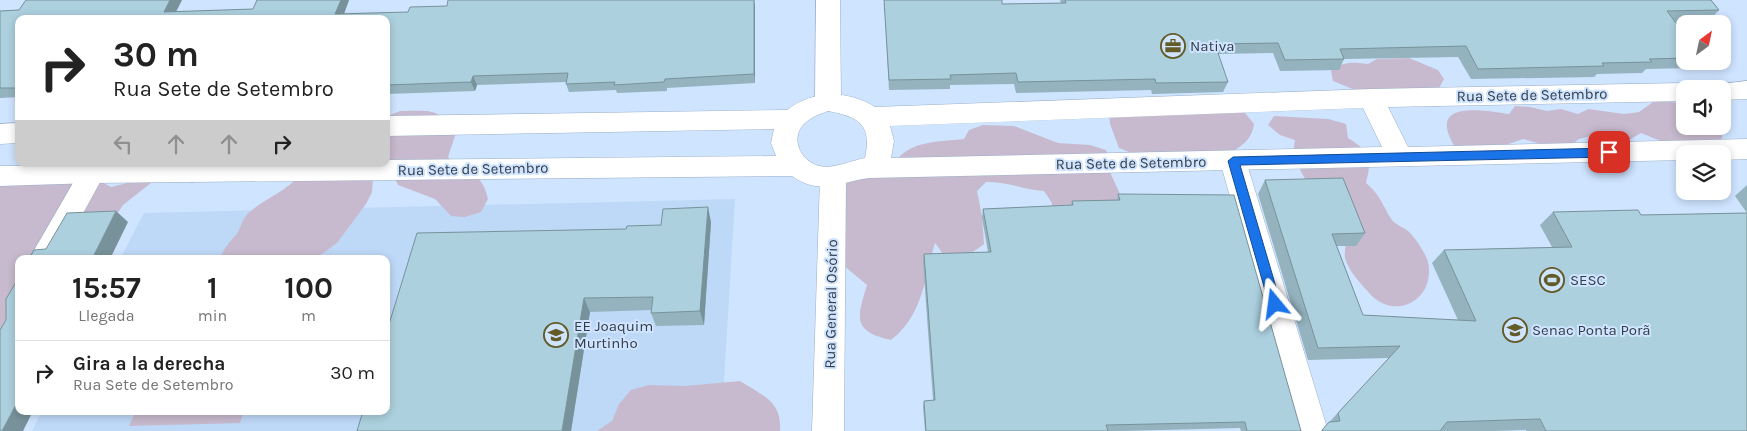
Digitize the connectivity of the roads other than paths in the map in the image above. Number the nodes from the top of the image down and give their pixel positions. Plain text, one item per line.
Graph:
1 (828, 0) edge
2 (1747, 90) edge
3 (1731, 91) edge
4 (1676, 92) edge
5 (1371, 98) junction
6 (828, 102) junction
7 (870, 116) junction
8 (794, 119) junction
9 (390, 126) edge
10 (15, 133) edge
11 (0, 134) edge
12 (1747, 149) edge
13 (1400, 157) junction
14 (1233, 161) junction
15 (796, 166) junction
16 (95, 168) edge
17 (876, 169) junction
18 (0, 176) edge
19 (833, 178) junction
20 (45, 255) edge
21 (828, 431) edge
22 (1312, 431) edge

1 - 6 main road
2 - 3 main road
4 - 5 main road, Rua Sete de Setembro
5 - 7 main road, Rua Sete de Setembro
5 - 13 main road
6 - 7 main road
6 - 8 main road
7 - 17 main road
8 - 9 main road
8 - 15 main road
10 - 11 main road
12 - 13 main road, Rua Sete de Setembro
13 - 14 main road, Rua Sete de Setembro
14 - 17 main road, Rua Sete de Setembro
14 - 22 main road
15 - 16 main road, Rua Sete de Setembro
15 - 19 main road
16 - 18 main road, Rua Sete de Setembro
16 - 20 main road
17 - 19 main road
19 - 21 main road, Rua General Osório

